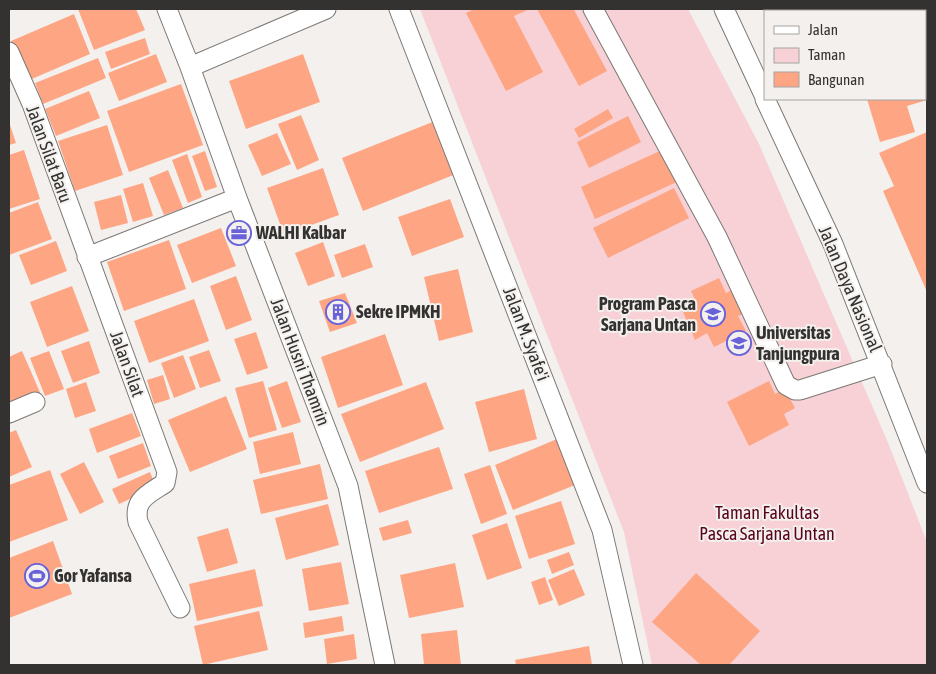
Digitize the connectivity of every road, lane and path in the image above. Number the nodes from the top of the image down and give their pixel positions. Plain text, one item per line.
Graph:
1 (167, 9) edge
2 (326, 9) edge
3 (400, 9) edge
4 (593, 9) edge
5 (724, 9) edge
6 (9, 52) edge
7 (190, 67) junction
8 (764, 96) edge
9 (766, 100) edge
10 (237, 198) junction
11 (87, 257) junction
12 (882, 364) junction
13 (35, 402) dead end
14 (9, 413) edge
15 (927, 483) edge
16 (180, 608) dead end
17 (385, 665) edge
18 (633, 665) edge

1 - 7 street, Jalan Husni Thamrin
2 - 7 street
3 - 18 street, Jalan M. Syafe'i
4 - 12 street
5 - 8 street, Jalan Daya Nasional
6 - 11 street, Jalan Silat Baru
7 - 10 street, Jalan Husni Thamrin
9 - 12 street, Jalan Daya Nasional
10 - 11 street
10 - 17 street, Jalan Husni Thamrin
11 - 16 street, Jalan Silat
12 - 15 street, Jalan Daya Nasional
13 - 14 street

